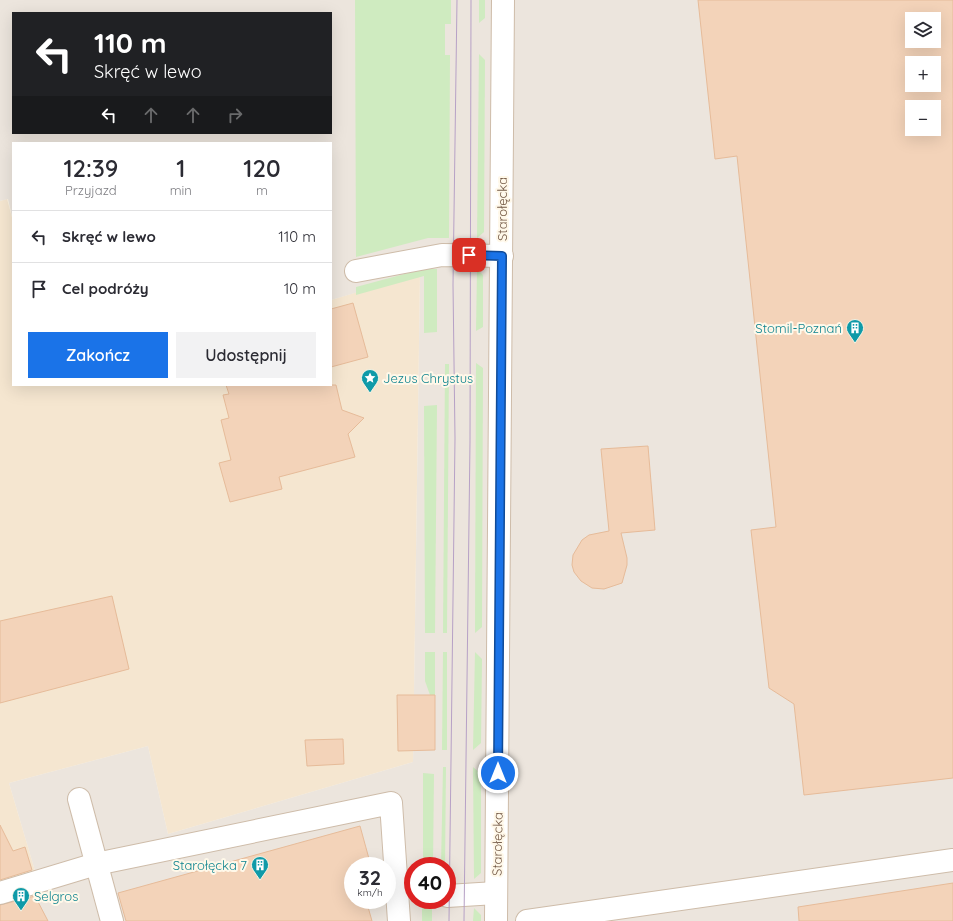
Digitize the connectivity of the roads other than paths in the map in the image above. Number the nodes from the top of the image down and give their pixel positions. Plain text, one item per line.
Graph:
1 (503, 0) edge
2 (502, 256) junction
3 (356, 271) dead end
4 (79, 800) dead end
5 (953, 860) edge
6 (96, 864) junction
7 (404, 890) edge
8 (0, 893) edge
9 (496, 893) junction
10 (456, 895) edge
11 (404, 900) edge
12 (112, 921) edge
13 (398, 921) edge
14 (496, 921) edge
15 (527, 921) edge

1 - 2 street, Starołęcka
2 - 3 street
2 - 9 street, Starołęcka
4 - 6 street
5 - 15 street
6 - 7 street
6 - 8 street
6 - 12 street
9 - 10 street
9 - 14 street, Starołęcka
11 - 13 street

